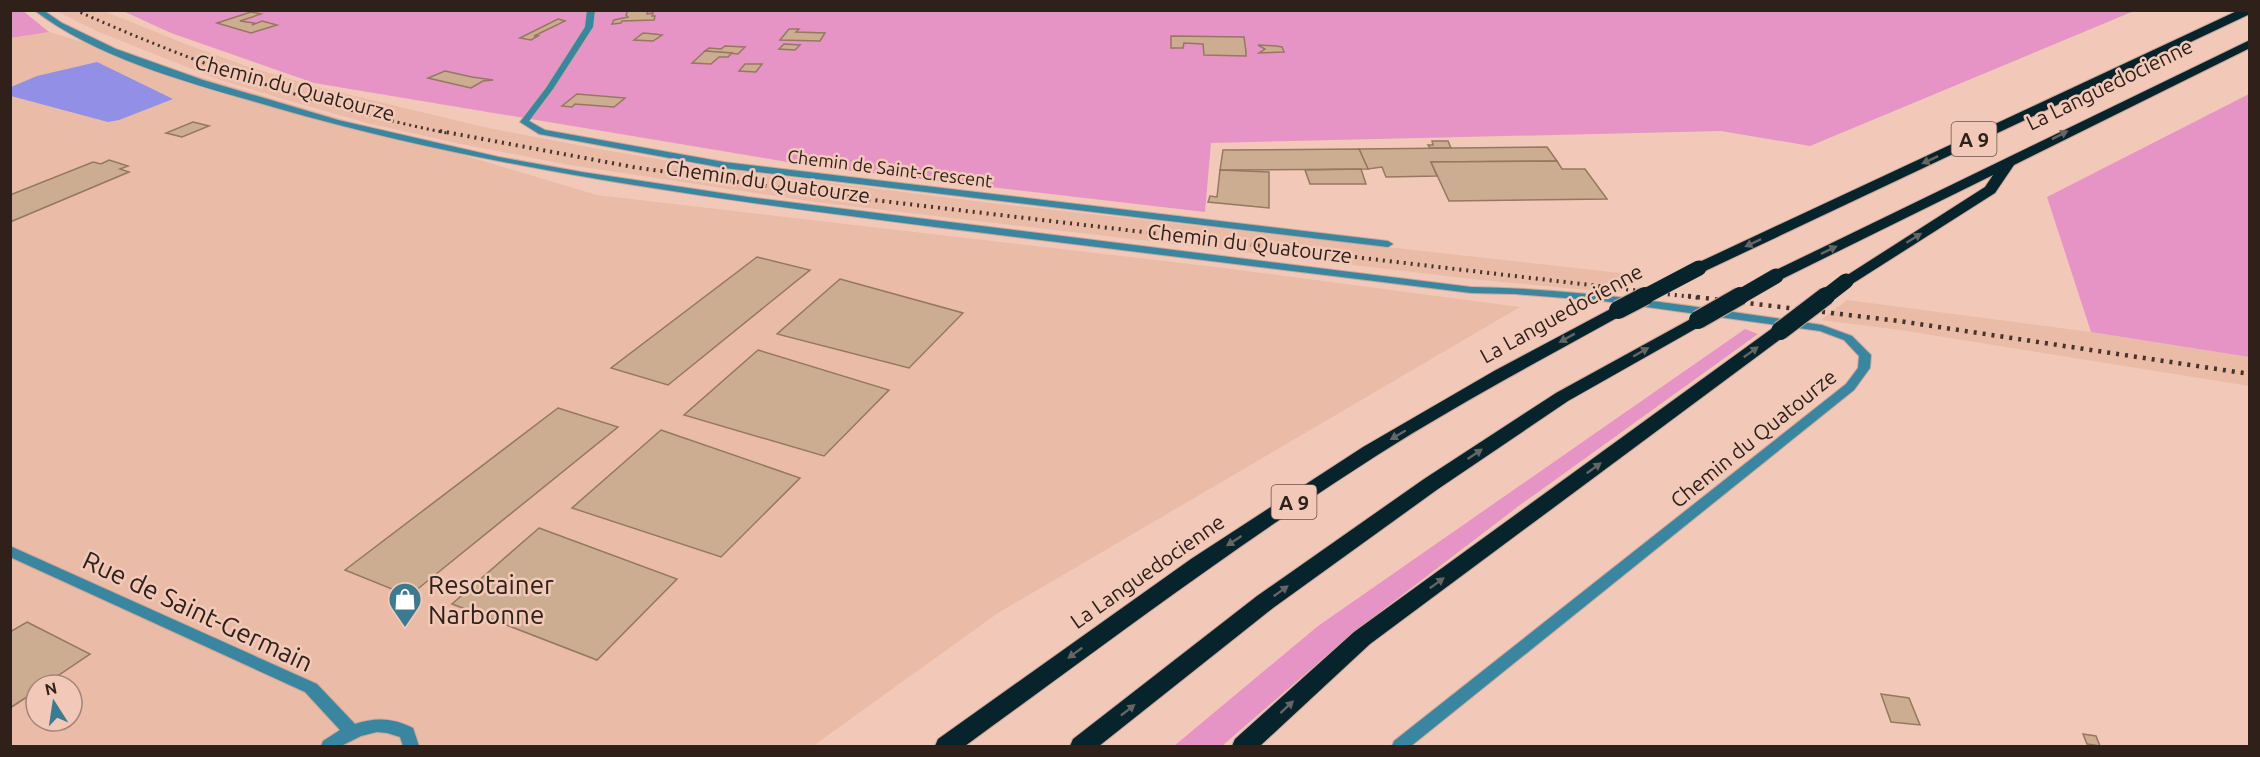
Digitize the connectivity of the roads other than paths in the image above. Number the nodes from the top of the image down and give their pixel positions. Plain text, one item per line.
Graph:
1 (37, 10) edge
2 (591, 10) edge
3 (2249, 10) edge
4 (2250, 43) edge
5 (2008, 162) junction
6 (1388, 244) dead end
7 (14, 557) edge
8 (352, 732) junction
9 (329, 747) edge
10 (411, 747) edge
11 (947, 747) edge
12 (1082, 747) edge
13 (1244, 747) edge
14 (1400, 747) edge

1 - 14 street, Chemin du Quatourze
2 - 6 street, Chemin de Saint-Crescent
3 -> 11 highway, La Languedocienne / A 9, bridge
5 -> 4 highway, La Languedocienne / A 9
12 -> 5 highway, La Languedocienne / A 9, bridge
13 -> 5 highway, bridge
7 - 8 street, Rue de Saint-Germain
8 - 9 street
8 - 10 street

